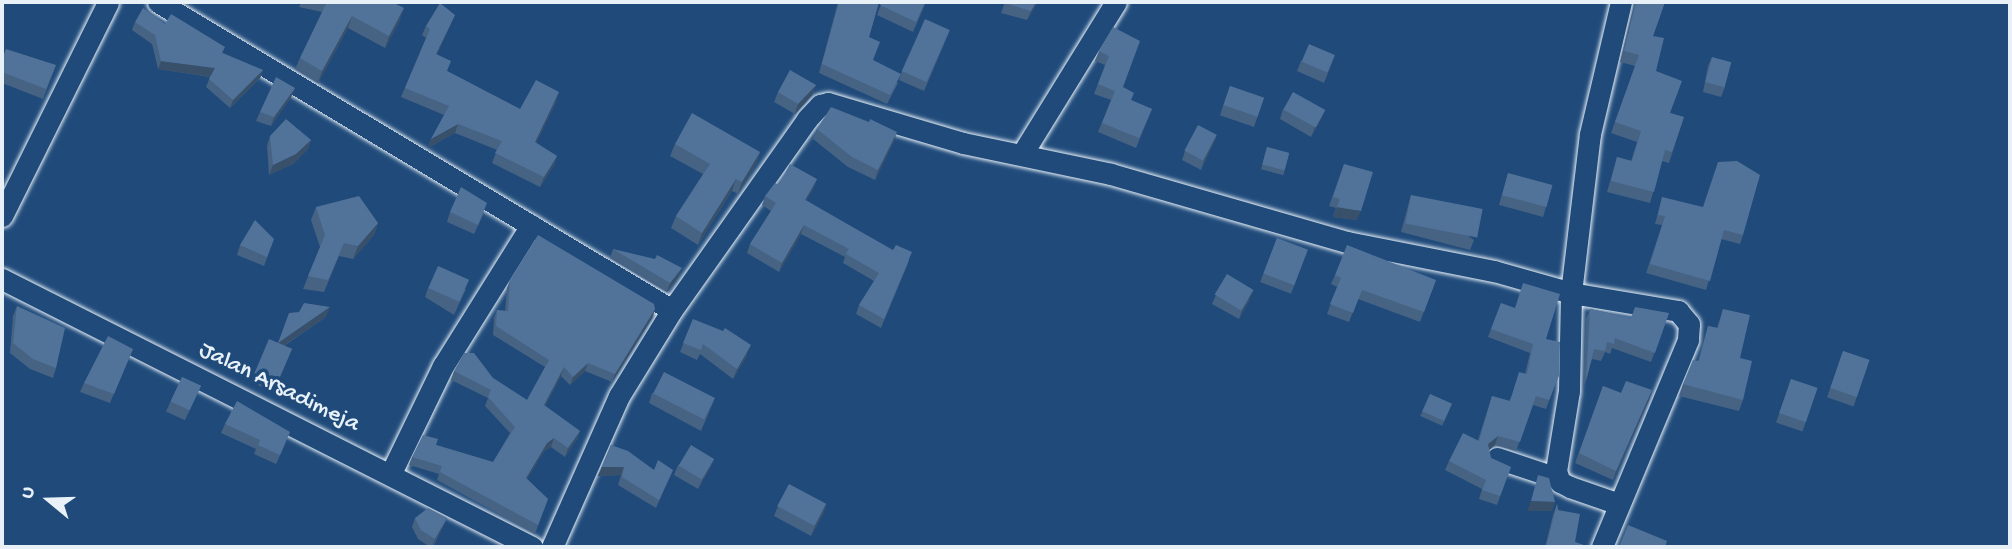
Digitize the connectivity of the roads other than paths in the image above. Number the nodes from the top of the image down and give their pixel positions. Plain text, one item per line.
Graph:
1 (108, 2) edge
2 (158, 2) edge
3 (1621, 2) edge
4 (1109, 4) edge
5 (1022, 154) junction
6 (2, 216) edge
7 (531, 225) junction
8 (2, 279) edge
9 (1571, 293) junction
10 (672, 310) junction
11 (1497, 458) edge
12 (391, 473) junction
13 (1557, 478) junction
14 (1619, 504) junction
15 (531, 547) edge
16 (552, 547) edge
17 (1602, 547) edge

1 - 6 street
2 - 7 street
3 - 9 street
4 - 5 street
5 - 9 street
5 - 10 street
7 - 10 street
7 - 12 street
8 - 12 street, Jalan Arsadimeja
9 - 13 street
9 - 14 street
10 - 16 street
11 - 13 street
12 - 15 street, Jalan Arsadimeja
13 - 14 street
14 - 17 street

